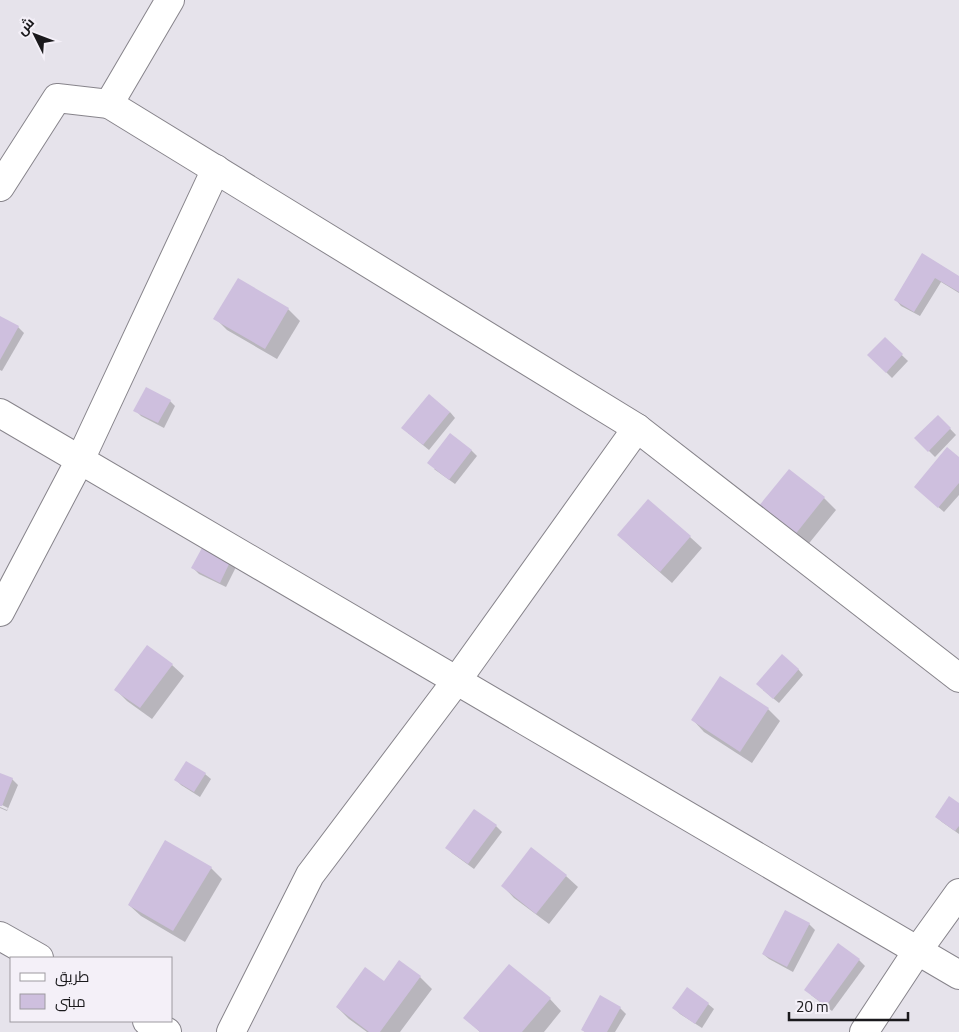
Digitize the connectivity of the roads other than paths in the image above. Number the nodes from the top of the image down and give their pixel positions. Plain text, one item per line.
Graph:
1 (170, 0) edge
2 (108, 104) junction
3 (216, 170) junction
4 (0, 187) edge
5 (0, 413) edge
6 (637, 428) junction
7 (80, 460) junction
8 (0, 612) edge
9 (959, 678) edge
10 (457, 680) junction
11 (959, 893) edge
12 (0, 936) edge
13 (918, 950) junction
14 (37, 957) edge
15 (959, 975) edge
16 (149, 1022) edge
17 (167, 1032) edge
18 (231, 1032) edge
19 (864, 1032) edge

1 - 2 street
2 - 3 street
2 - 4 street
3 - 6 street
3 - 7 street
5 - 7 street
6 - 9 street
6 - 10 street
7 - 8 street
7 - 10 street
10 - 13 street
10 - 18 street
11 - 13 street
12 - 14 street
13 - 15 street
13 - 19 street
16 - 17 street

